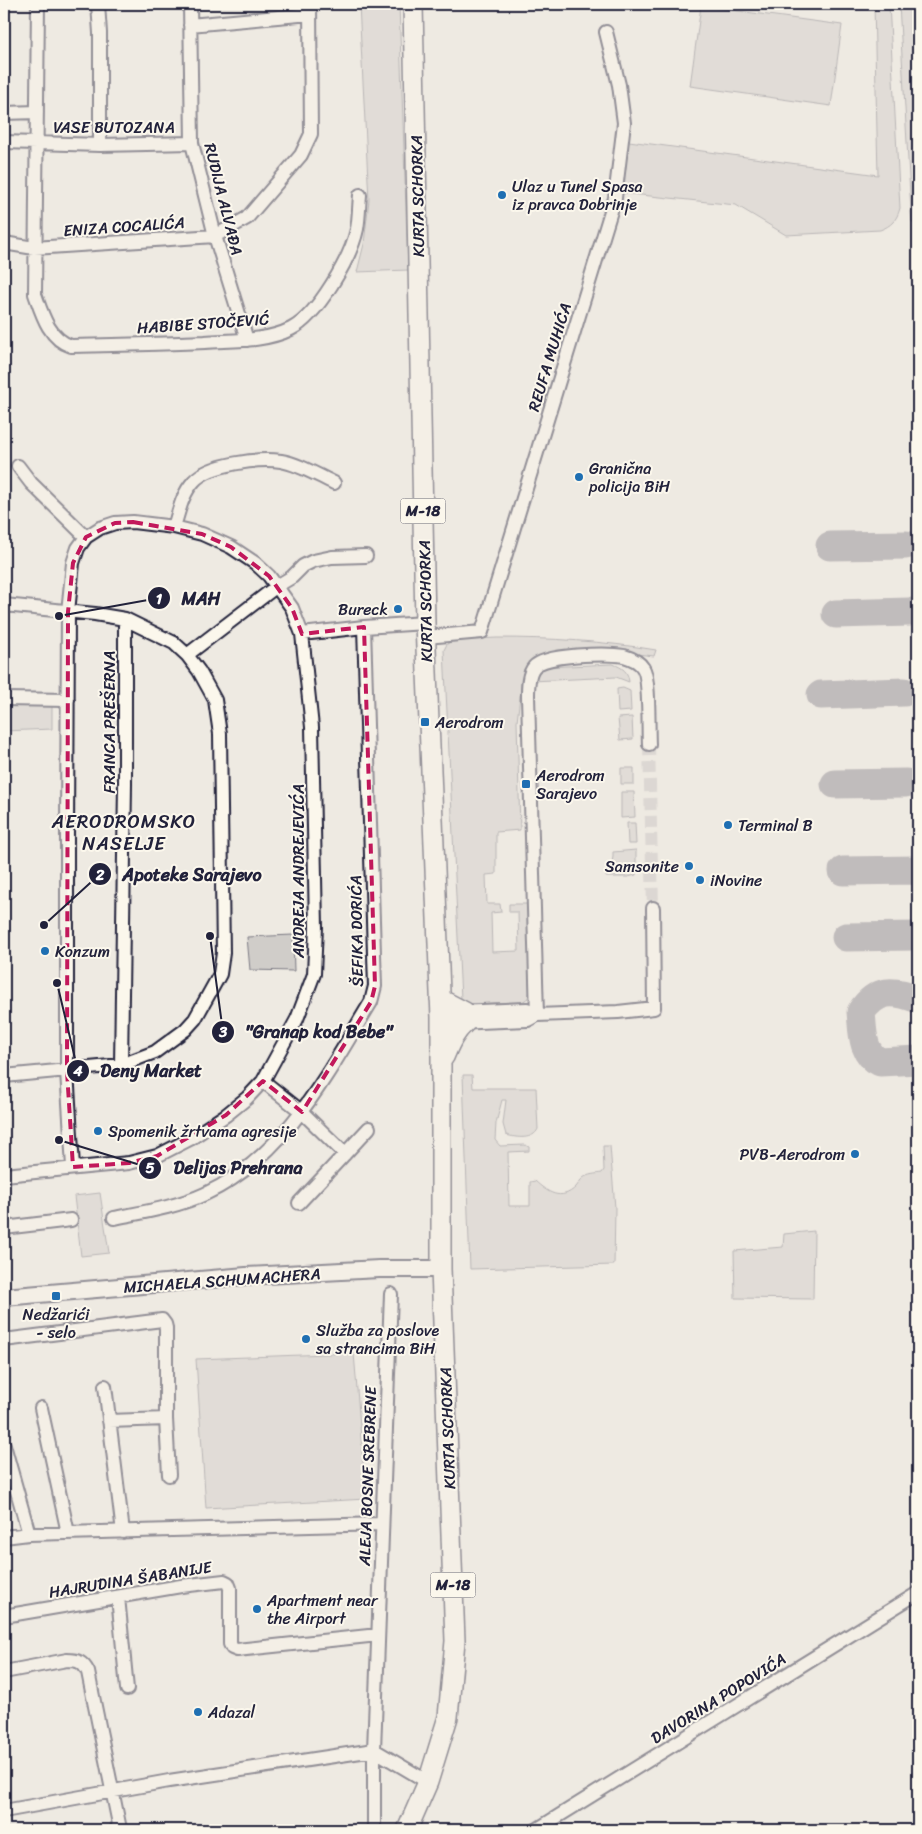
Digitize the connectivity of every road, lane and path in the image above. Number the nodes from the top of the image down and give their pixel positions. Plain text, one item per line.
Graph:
1 (38, 4) edge
2 (98, 4) edge
3 (190, 4) edge
4 (413, 4) edge
5 (310, 9) edge
6 (190, 25) junction
7 (606, 32) dead end
8 (37, 112) junction
9 (4, 113) edge
10 (4, 142) edge
11 (36, 143) junction
12 (192, 143) junction
13 (100, 145) junction
14 (360, 195) dead end
15 (215, 236) junction
16 (4, 243) edge
17 (34, 248) junction
18 (247, 340) junction
19 (18, 466) dead end
20 (334, 483) dead end
21 (174, 527) junction
22 (86, 537) junction
23 (366, 556) dead end
24 (277, 586) junction
25 (4, 605) edge
26 (68, 612) junction
27 (125, 619) junction
28 (364, 627) junction
29 (426, 630) junction
30 (302, 634) junction
31 (187, 655) junction
32 (4, 699) edge
33 (68, 700) junction
34 (649, 744) tunnel mouth
35 (653, 908) tunnel mouth
36 (441, 1008) junction
37 (537, 1015) junction
38 (466, 1017) junction
39 (123, 1065) junction
40 (441, 1066) junction
41 (67, 1071) junction
42 (4, 1076) edge
43 (263, 1081) junction
44 (302, 1112) junction
45 (369, 1128) dead end
46 (345, 1154) junction
47 (73, 1167) junction
48 (4, 1175) edge
49 (299, 1203) dead end
50 (114, 1218) dead end
51 (71, 1220) dead end
52 (4, 1228) edge
53 (441, 1269) junction
54 (391, 1294) dead end
55 (4, 1296) edge
56 (4, 1340) edge
57 (105, 1386) dead end
58 (41, 1408) dead end
59 (166, 1419) junction
60 (109, 1421) junction
61 (4, 1445) edge
62 (169, 1475) dead end
63 (381, 1524) junction
64 (123, 1532) junction
65 (68, 1533) junction
66 (29, 1534) junction
67 (4, 1537) edge
68 (918, 1593) edge
69 (118, 1597) junction
70 (4, 1616) edge
71 (378, 1635) junction
72 (4, 1672) edge
73 (127, 1689) dead end
74 (374, 1750) junction
75 (428, 1782) junction
76 (113, 1791) junction
77 (4, 1811) edge
78 (116, 1830) edge
79 (374, 1830) edge
80 (407, 1830) edge
81 (536, 1830) edge

1 - 8 street
2 - 13 street
3 - 6 street, RUDIJA ALVAĐA
4 - 29 main road, KURTA SCHORKA / M-18
5 - 6 street
5 - 15 street
6 - 12 street, RUDIJA ALVAĐA
7 - 29 street, REUFA MUHIĆA
8 - 9 street
8 - 11 street
10 - 11 street, VASE BUTOZANA
11 - 13 street, VASE BUTOZANA
11 - 17 street
12 - 13 street, VASE BUTOZANA
12 - 15 street, RUDIJA ALVAĐA
14 - 18 street, HABIBE STOČEVIĆ
15 - 17 street, ENIZA COCALIĆA
15 - 18 street, RUDIJA ALVAĐA
16 - 17 street, ENIZA COCALIĆA
17 - 18 street, HABIBE STOČEVIĆ
19 - 22 street
20 - 21 street
21 - 22 street, ANDREJA ANDREJEVIĆA
21 - 24 street, ANDREJA ANDREJEVIĆA
22 - 26 street
23 - 24 street
24 - 30 street, ANDREJA ANDREJEVIĆA
24 - 31 street
25 - 26 street
26 - 27 street
26 - 33 street
27 - 31 street
27 - 39 street, FRANCA PREŠERNA
28 - 29 street
28 - 30 street
28 - 44 street, ŠEFIKA DORIĆA
29 - 36 main road, KURTA SCHORKA / M-18
30 - 43 street, ANDREJA ANDREJEVIĆA
31 - 39 street
32 - 33 street
33 - 41 street
34 - 37 street
35 - 37 street
36 - 38 main road
36 - 40 main road, KURTA SCHORKA / M-18
37 - 38 street
38 - 40 main road
39 - 41 street
40 - 53 main road, KURTA SCHORKA / M-18
41 - 42 street
41 - 47 street
43 - 44 street
43 - 47 street, ANDREJA ANDREJEVIĆA
44 - 46 street
44 - 50 street, ŠEFIKA DORIĆA
45 - 46 street
46 - 49 street
47 - 48 street, ANDREJA ANDREJEVIĆA
51 - 52 street
53 - 55 main road, MICHAELA SCHUMACHERA
53 - 75 main road, KURTA SCHORKA / M-18
54 - 63 street, ALEJA BOSNE SREBRENE
56 - 59 street
57 - 60 street
58 - 65 street
59 - 60 street
59 - 62 street
60 - 64 street
61 - 66 street
63 - 64 street
63 - 71 street, ALEJA BOSNE SREBRENE
64 - 65 street
65 - 66 street
66 - 67 street
68 - 81 street, DAVORINA POPOVIĆA
69 - 70 street, HAJRUDINA ŠABANIJE
69 - 71 street, HAJRUDINA ŠABANIJE
69 - 73 street
71 - 74 street, ALEJA BOSNE SREBRENE
72 - 76 street
74 - 75 street
74 - 76 street
74 - 79 street, ALEJA BOSNE SREBRENE
75 - 80 main road, KURTA SCHORKA / M-18
76 - 77 street
76 - 78 street

